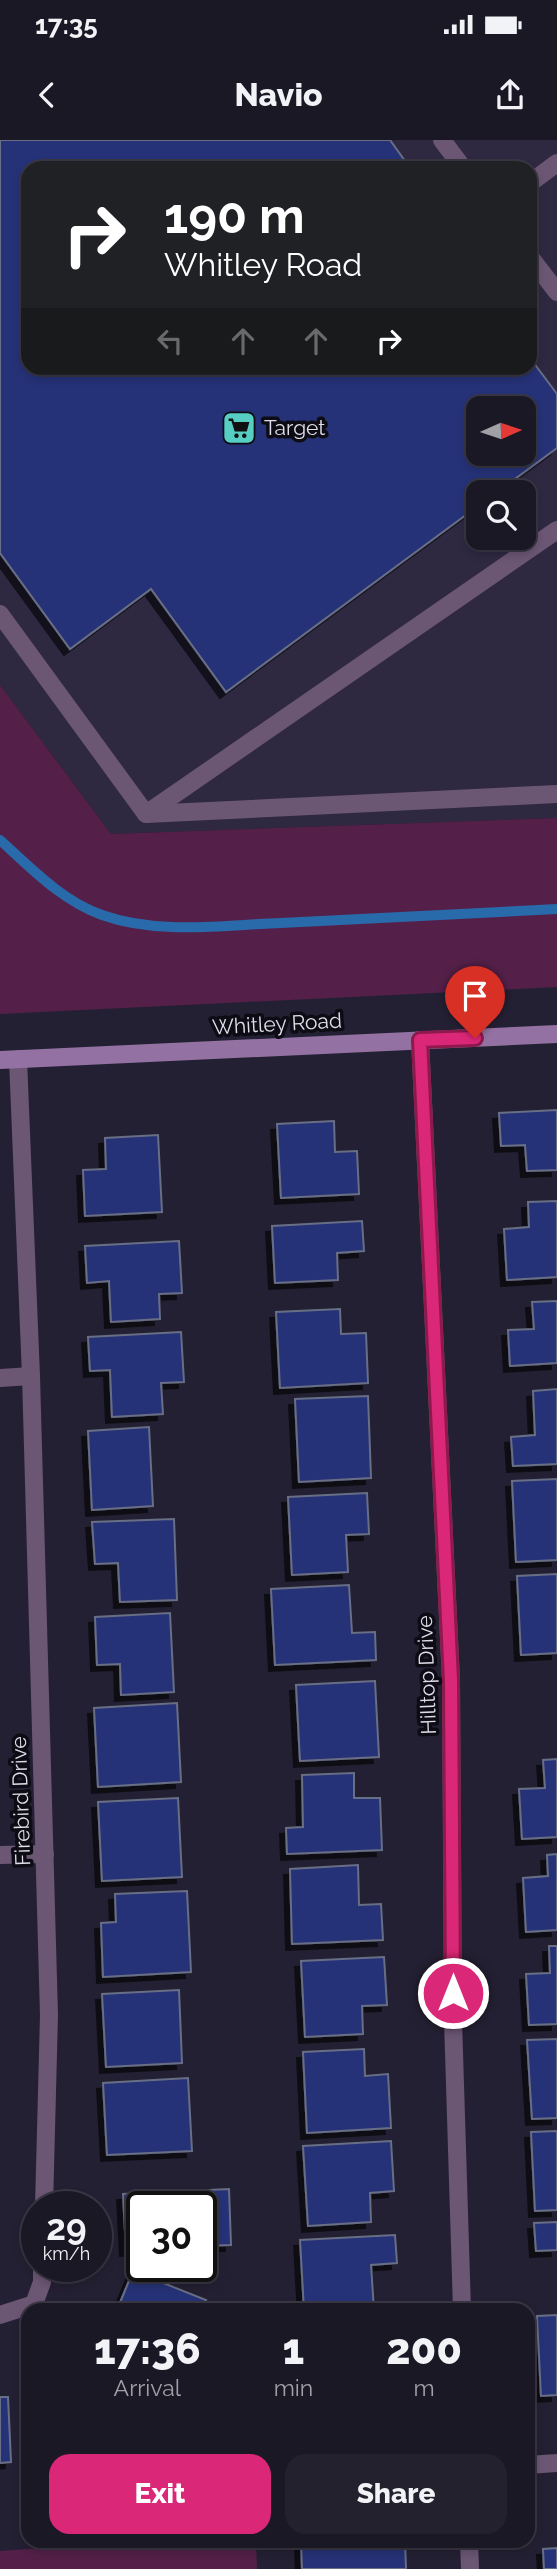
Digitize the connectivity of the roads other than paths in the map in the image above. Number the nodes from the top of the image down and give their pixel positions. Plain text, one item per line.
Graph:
1 (442, 140) edge
2 (458, 161) edge
3 (557, 163) edge
4 (537, 178) edge
5 (537, 266) edge
6 (557, 292) edge
7 (557, 530) edge
8 (0, 614) edge
9 (557, 794) edge
10 (146, 814) junction
11 (557, 1034) edge
12 (420, 1040) junction
13 (9, 1059) edge
14 (31, 1376) junction
15 (0, 1378) edge
16 (45, 1854) junction
17 (0, 1855) edge
18 (44, 2191) edge
19 (42, 2282) edge
20 (33, 2303) edge
21 (462, 2303) edge
22 (21, 2308) edge
23 (0, 2315) edge
24 (557, 2463) edge
25 (535, 2465) edge
26 (469, 2548) edge
27 (470, 2569) edge

1 - 2 street
3 - 4 street
5 - 6 street
7 - 10 street
8 - 10 street
9 - 10 street
11 - 12 street, Whitley Road
12 - 13 street, Whitley Road
12 - 21 street, Hilltop Drive
13 - 14 street, Firebird Drive
14 - 15 street
14 - 16 street, Firebird Drive
16 - 17 street
16 - 18 street, Firebird Drive
19 - 20 street
22 - 23 street
24 - 25 street
26 - 27 street

